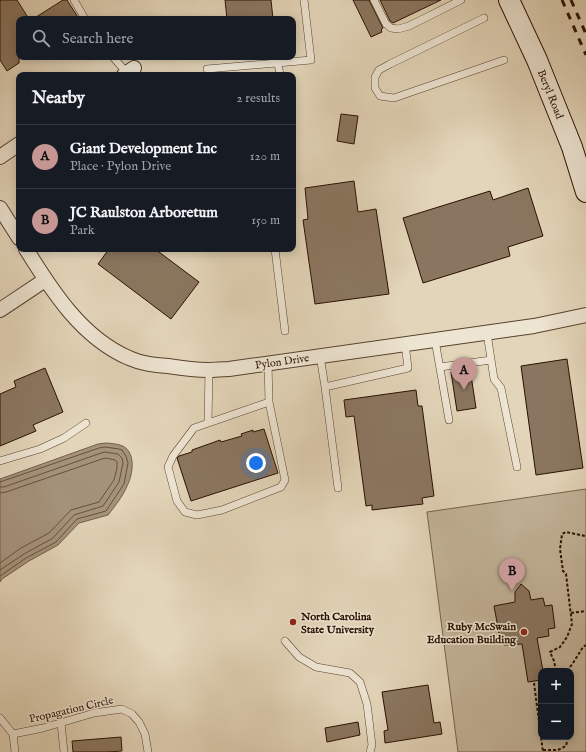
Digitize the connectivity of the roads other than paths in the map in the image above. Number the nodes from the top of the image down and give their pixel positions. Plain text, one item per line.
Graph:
1 (74, 0) edge
2 (304, 0) edge
3 (374, 0) edge
4 (461, 0) edge
5 (508, 0) edge
6 (83, 16) edge
7 (484, 18) dead end
8 (116, 60) edge
9 (504, 60) dead end
10 (278, 63) junction
11 (207, 69) dead end
12 (128, 72) edge
13 (280, 72) edge
14 (16, 146) edge
15 (0, 157) edge
16 (586, 192) edge
17 (0, 208) edge
18 (16, 233) edge
19 (28, 252) edge
20 (274, 252) edge
21 (45, 280) junction
22 (0, 310) edge
23 (586, 315) edge
24 (285, 331) dead end
25 (487, 333) junction
26 (435, 340) junction
27 (405, 344) junction
28 (320, 356) junction
29 (491, 360) junction
30 (268, 363) junction
31 (440, 367) junction
32 (209, 370) junction
33 (325, 387) junction
34 (269, 402) junction
35 (449, 420) dead end
36 (86, 423) dead end
37 (208, 423) junction
38 (0, 461) edge
39 (517, 467) dead end
40 (338, 488) dead end
41 (285, 641) dead end
42 (0, 718) edge
43 (61, 723) junction
44 (13, 734) junction
45 (15, 752) edge
46 (64, 752) edge
47 (148, 752) edge
48 (370, 752) edge

1 - 6 lane
2 - 10 lane
3 - 4 lane
5 - 16 street, Beryl Road
7 - 9 lane
8 - 12 lane
10 - 11 lane
10 - 13 lane
14 - 15 street
17 - 18 street
19 - 21 street, Pylon Drive
20 - 24 lane
21 - 22 street
21 - 32 street, Pylon Drive
23 - 25 street, Pylon Drive
25 - 26 street, Pylon Drive
25 - 29 lane
26 - 27 street, Pylon Drive
26 - 31 lane
27 - 28 street, Pylon Drive
27 - 33 lane
28 - 30 street, Pylon Drive
28 - 33 lane
29 - 31 lane
29 - 39 lane
30 - 32 street, Pylon Drive
30 - 34 lane
31 - 35 lane
32 - 37 lane
33 - 40 lane
34 - 37 lane
34 - 37 lane
36 - 38 lane
41 - 48 lane
42 - 44 lane
43 - 44 lane, Propagation Circle
43 - 46 lane
43 - 47 lane, Propagation Circle
44 - 45 lane

